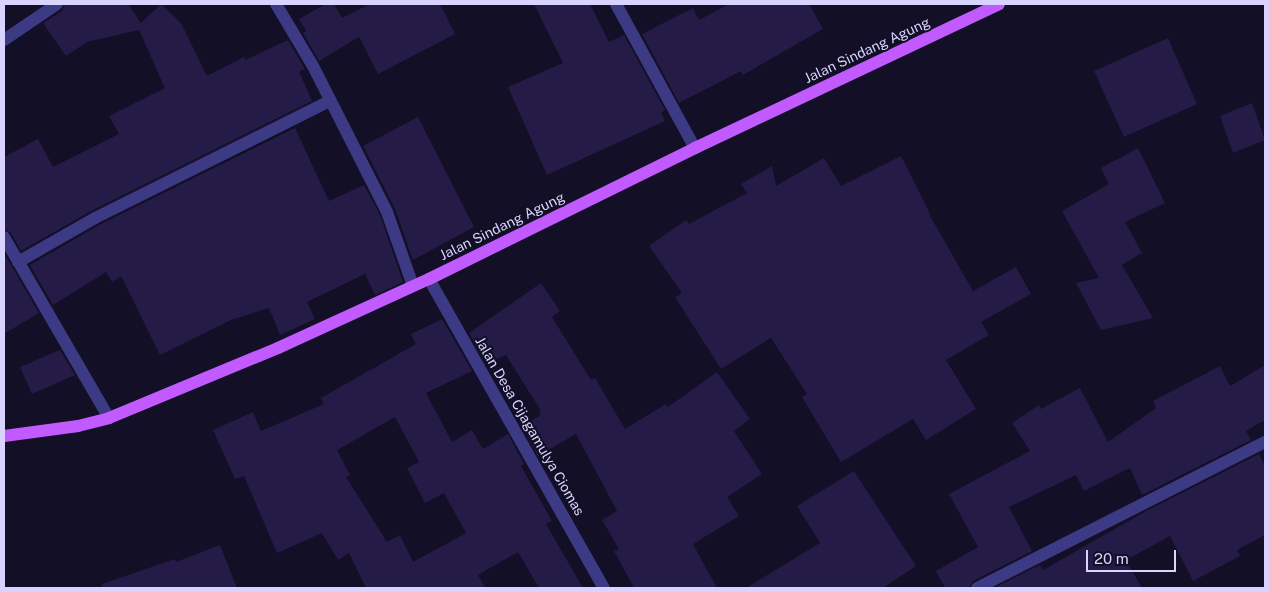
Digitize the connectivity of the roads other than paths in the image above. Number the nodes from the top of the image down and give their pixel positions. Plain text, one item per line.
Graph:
1 (57, 4) edge
2 (276, 4) edge
3 (616, 4) edge
4 (999, 4) edge
5 (4, 40) edge
6 (330, 101) junction
7 (695, 148) junction
8 (4, 237) edge
9 (18, 262) junction
10 (429, 279) junction
11 (414, 286) junction
12 (109, 418) junction
13 (4, 436) edge
14 (1265, 442) edge
15 (604, 588) edge
16 (977, 588) edge

1 - 5 street
2 - 6 street
3 - 7 street
4 - 7 main road, Jalan Sindang Agung
6 - 9 street
6 - 11 street
7 - 10 main road, Jalan Sindang Agung
8 - 9 street
9 - 12 street
10 - 11 main road, Jalan Sindang Agung
10 - 15 street, Jalan Desa Cijagamulya Ciomas
11 - 12 main road, Jalan Sindang Agung
12 - 13 main road, Jalan Sindang Agung
14 - 16 street

